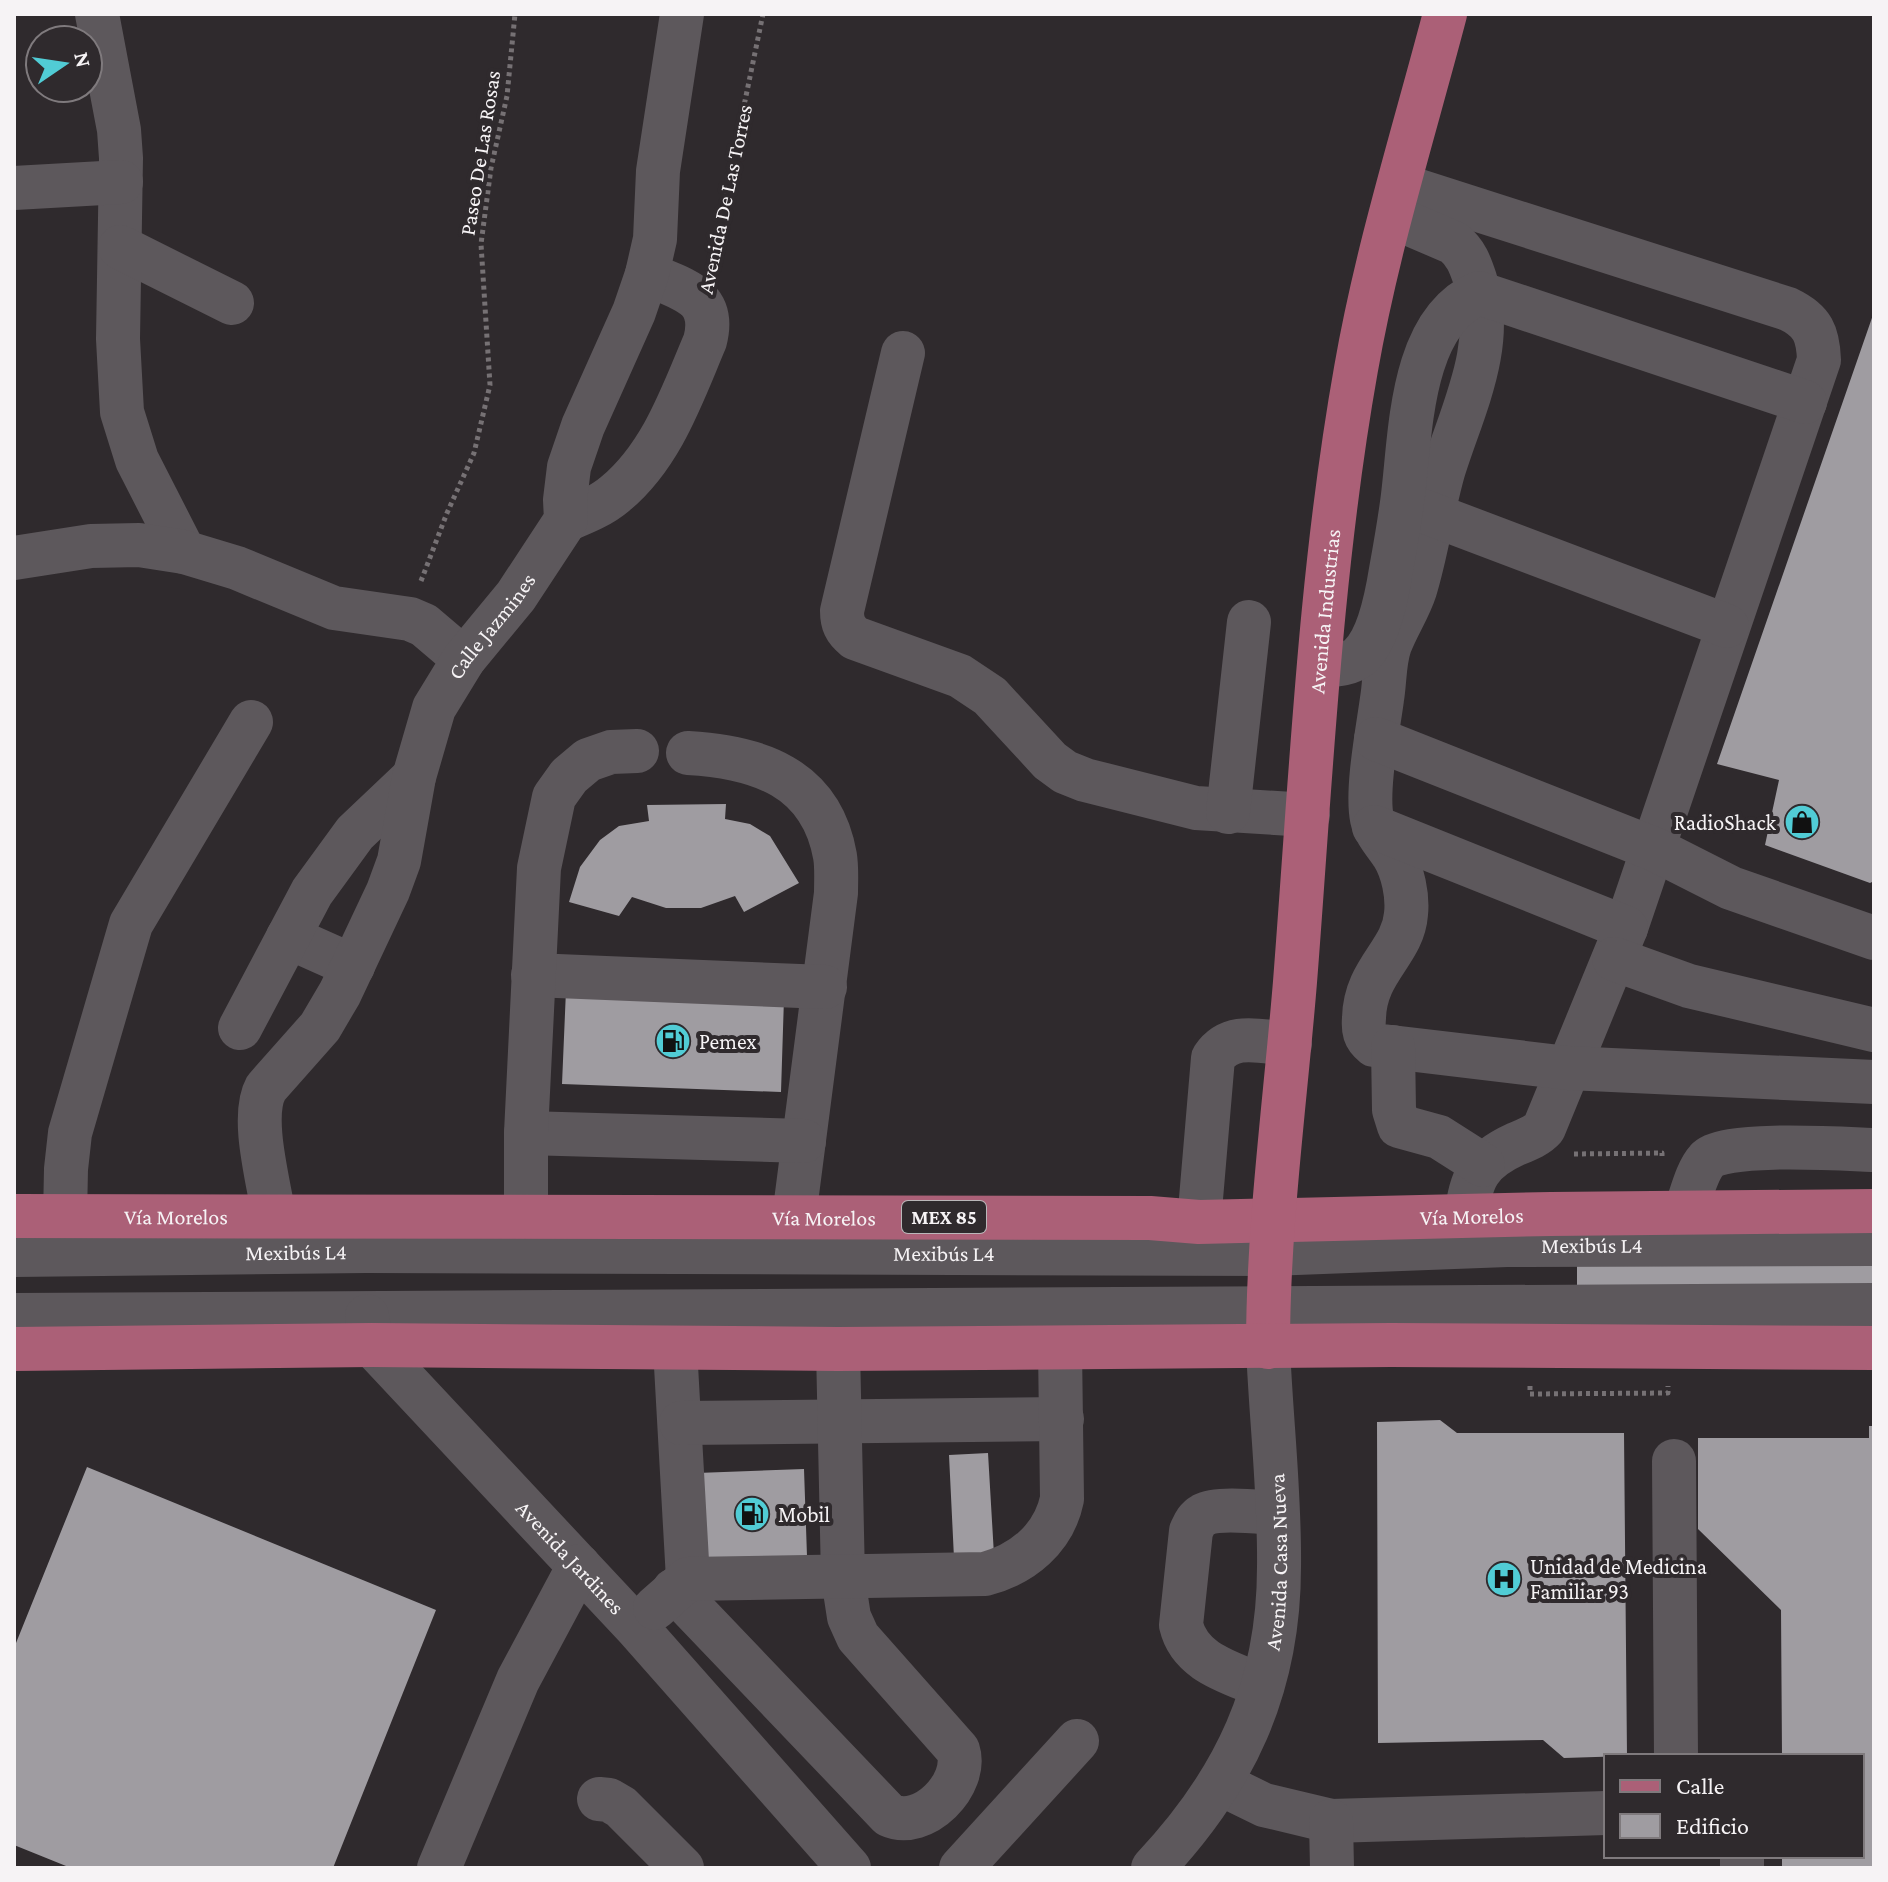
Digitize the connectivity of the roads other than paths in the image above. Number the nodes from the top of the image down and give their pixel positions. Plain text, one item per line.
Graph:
1 (97, 14) edge
2 (682, 14) edge
3 (1445, 14) edge
4 (121, 182) junction
5 (14, 188) edge
6 (1396, 201) junction
7 (120, 247) junction
8 (647, 274) junction
9 (1479, 293) junction
10 (232, 303) dead end
11 (903, 353) dead end
12 (1427, 355) junction
13 (1476, 371) junction
14 (1805, 402) junction
15 (1411, 422) junction
16 (1454, 438) junction
17 (1417, 509) junction
18 (566, 520) junction
19 (184, 552) junction
20 (14, 558) edge
21 (1249, 622) dead end
22 (1727, 626) junction
23 (464, 659) junction
24 (1319, 666) junction
25 (251, 722) dead end
26 (1376, 739) junction
27 (637, 751) dead end
28 (688, 753) dead end
29 (414, 777) junction
30 (1228, 812) junction
31 (1308, 815) junction
32 (1374, 827) junction
33 (1654, 849) junction
34 (288, 937) junction
35 (1874, 938) edge
36 (1613, 961) junction
37 (353, 966) junction
38 (533, 975) junction
39 (825, 987) junction
40 (240, 1028) dead end
41 (1874, 1030) edge
42 (1290, 1044) junction
43 (1393, 1047) junction
44 (1568, 1068) junction
45 (1874, 1082) edge
46 (526, 1133) junction
47 (804, 1141) junction
48 (1874, 1150) edge
49 (1483, 1165) junction
50 (1874, 1211) edge
51 (1685, 1212) junction
52 (14, 1216) edge
53 (65, 1217) junction
54 (274, 1217) junction
55 (794, 1217) junction
56 (1466, 1217) junction
57 (526, 1218) junction
58 (1199, 1222) junction
59 (365, 1234) junction
60 (1272, 1238) junction
61 (1874, 1244) edge
62 (14, 1255) edge
63 (1874, 1305) edge
64 (14, 1315) edge
65 (369, 1328) junction
66 (1268, 1328) junction
67 (675, 1348) junction
68 (1060, 1348) junction
69 (1874, 1348) edge
70 (14, 1349) edge
71 (838, 1349) junction
72 (840, 1419) junction
73 (1062, 1419) junction
74 (681, 1423) junction
75 (1674, 1461) dead end
76 (1277, 1513) junction
77 (579, 1566) junction
78 (843, 1578) junction
79 (681, 1584) junction
80 (636, 1627) junction
81 (1262, 1686) junction
82 (1077, 1741) dead end
83 (1676, 1754) edge
84 (1221, 1784) junction
85 (599, 1799) dead end
86 (1604, 1813) edge
87 (1331, 1821) junction
88 (439, 1868) edge
89 (682, 1868) edge
90 (849, 1868) edge
91 (961, 1868) edge
92 (1153, 1868) edge
93 (1332, 1868) edge

1 - 4 street
2 - 8 street
3 - 6 main road, Avenida Industrias
4 - 5 street
4 - 7 street
6 - 9 street
6 - 14 street
6 - 24 main road, Avenida Industrias
7 - 10 street
7 - 19 street
8 - 18 street
8 - 18 street, Avenida De Las Torres
9 - 12 street
9 - 13 street
9 - 14 street
11 - 30 street
12 - 13 street
12 - 15 street
13 - 16 street
14 - 22 street
15 - 16 street
15 - 17 street
16 - 17 street
17 - 22 street
17 - 24 street
17 - 26 street
18 - 23 street, Calle Jazmines
19 - 20 street
19 - 23 street
21 - 30 street
22 - 33 street
23 - 29 street, Calle Jazmines
24 - 31 main road, Avenida Industrias
25 - 53 street
26 - 32 street
26 - 33 street
27 - 38 street
28 - 39 street
29 - 34 street
29 - 37 street, Calle Jazmines
30 - 31 street
31 - 42 main road, Avenida Industrias
32 - 36 street
32 - 43 street
33 - 35 street
33 - 36 street
34 - 37 street
34 - 40 street
36 - 41 street
36 - 44 street
37 - 54 street, Calle Jazmines
38 - 39 street
38 - 46 street
39 - 47 street
42 - 58 street
42 - 60 main road, Avenida Industrias
43 - 44 street
43 - 49 street
44 - 45 street
44 - 49 street
46 - 47 street
46 - 57 street
47 - 55 street
48 - 51 street
49 - 56 street
50 - 51 main road, Vía Morelos / MEX 85
51 - 56 main road, Vía Morelos / MEX 85
52 - 53 main road, Vía Morelos / MEX 85
53 - 54 main road, Vía Morelos / MEX 85
54 - 59 main road, Vía Morelos / MEX 85
55 - 57 main road, Vía Morelos / MEX 85
55 - 58 main road, Vía Morelos / MEX 85
56 - 60 main road, Vía Morelos / MEX 85
57 - 59 main road, Vía Morelos / MEX 85
58 - 60 main road, Vía Morelos / MEX 85
59 - 60 street, Mexibús L4
59 - 62 street, Mexibús L4
59 - 65 street
60 - 61 street, Mexibús L4
60 - 66 main road, Avenida Casa Nueva
63 - 66 street
64 - 65 street
65 - 66 street
65 - 67 main road
65 - 70 main road
65 - 77 street, Avenida Jardines
66 - 68 main road
66 - 69 main road
66 - 76 street, Avenida Casa Nueva
67 - 71 main road
67 - 74 street
68 - 71 main road
68 - 73 street
71 - 72 street
72 - 73 street
72 - 74 street
72 - 78 street
73 - 78 street
74 - 79 street
75 - 83 street
76 - 81 street, Avenida Casa Nueva
76 - 81 street
77 - 80 street, Avenida Jardines
77 - 88 street
78 - 79 street
78 - 79 street
79 - 80 street
80 - 90 street, Avenida Jardines
81 - 84 street, Avenida Casa Nueva
82 - 91 street
84 - 87 street
84 - 92 street, Avenida Casa Nueva
85 - 89 street
86 - 87 street
87 - 93 street

